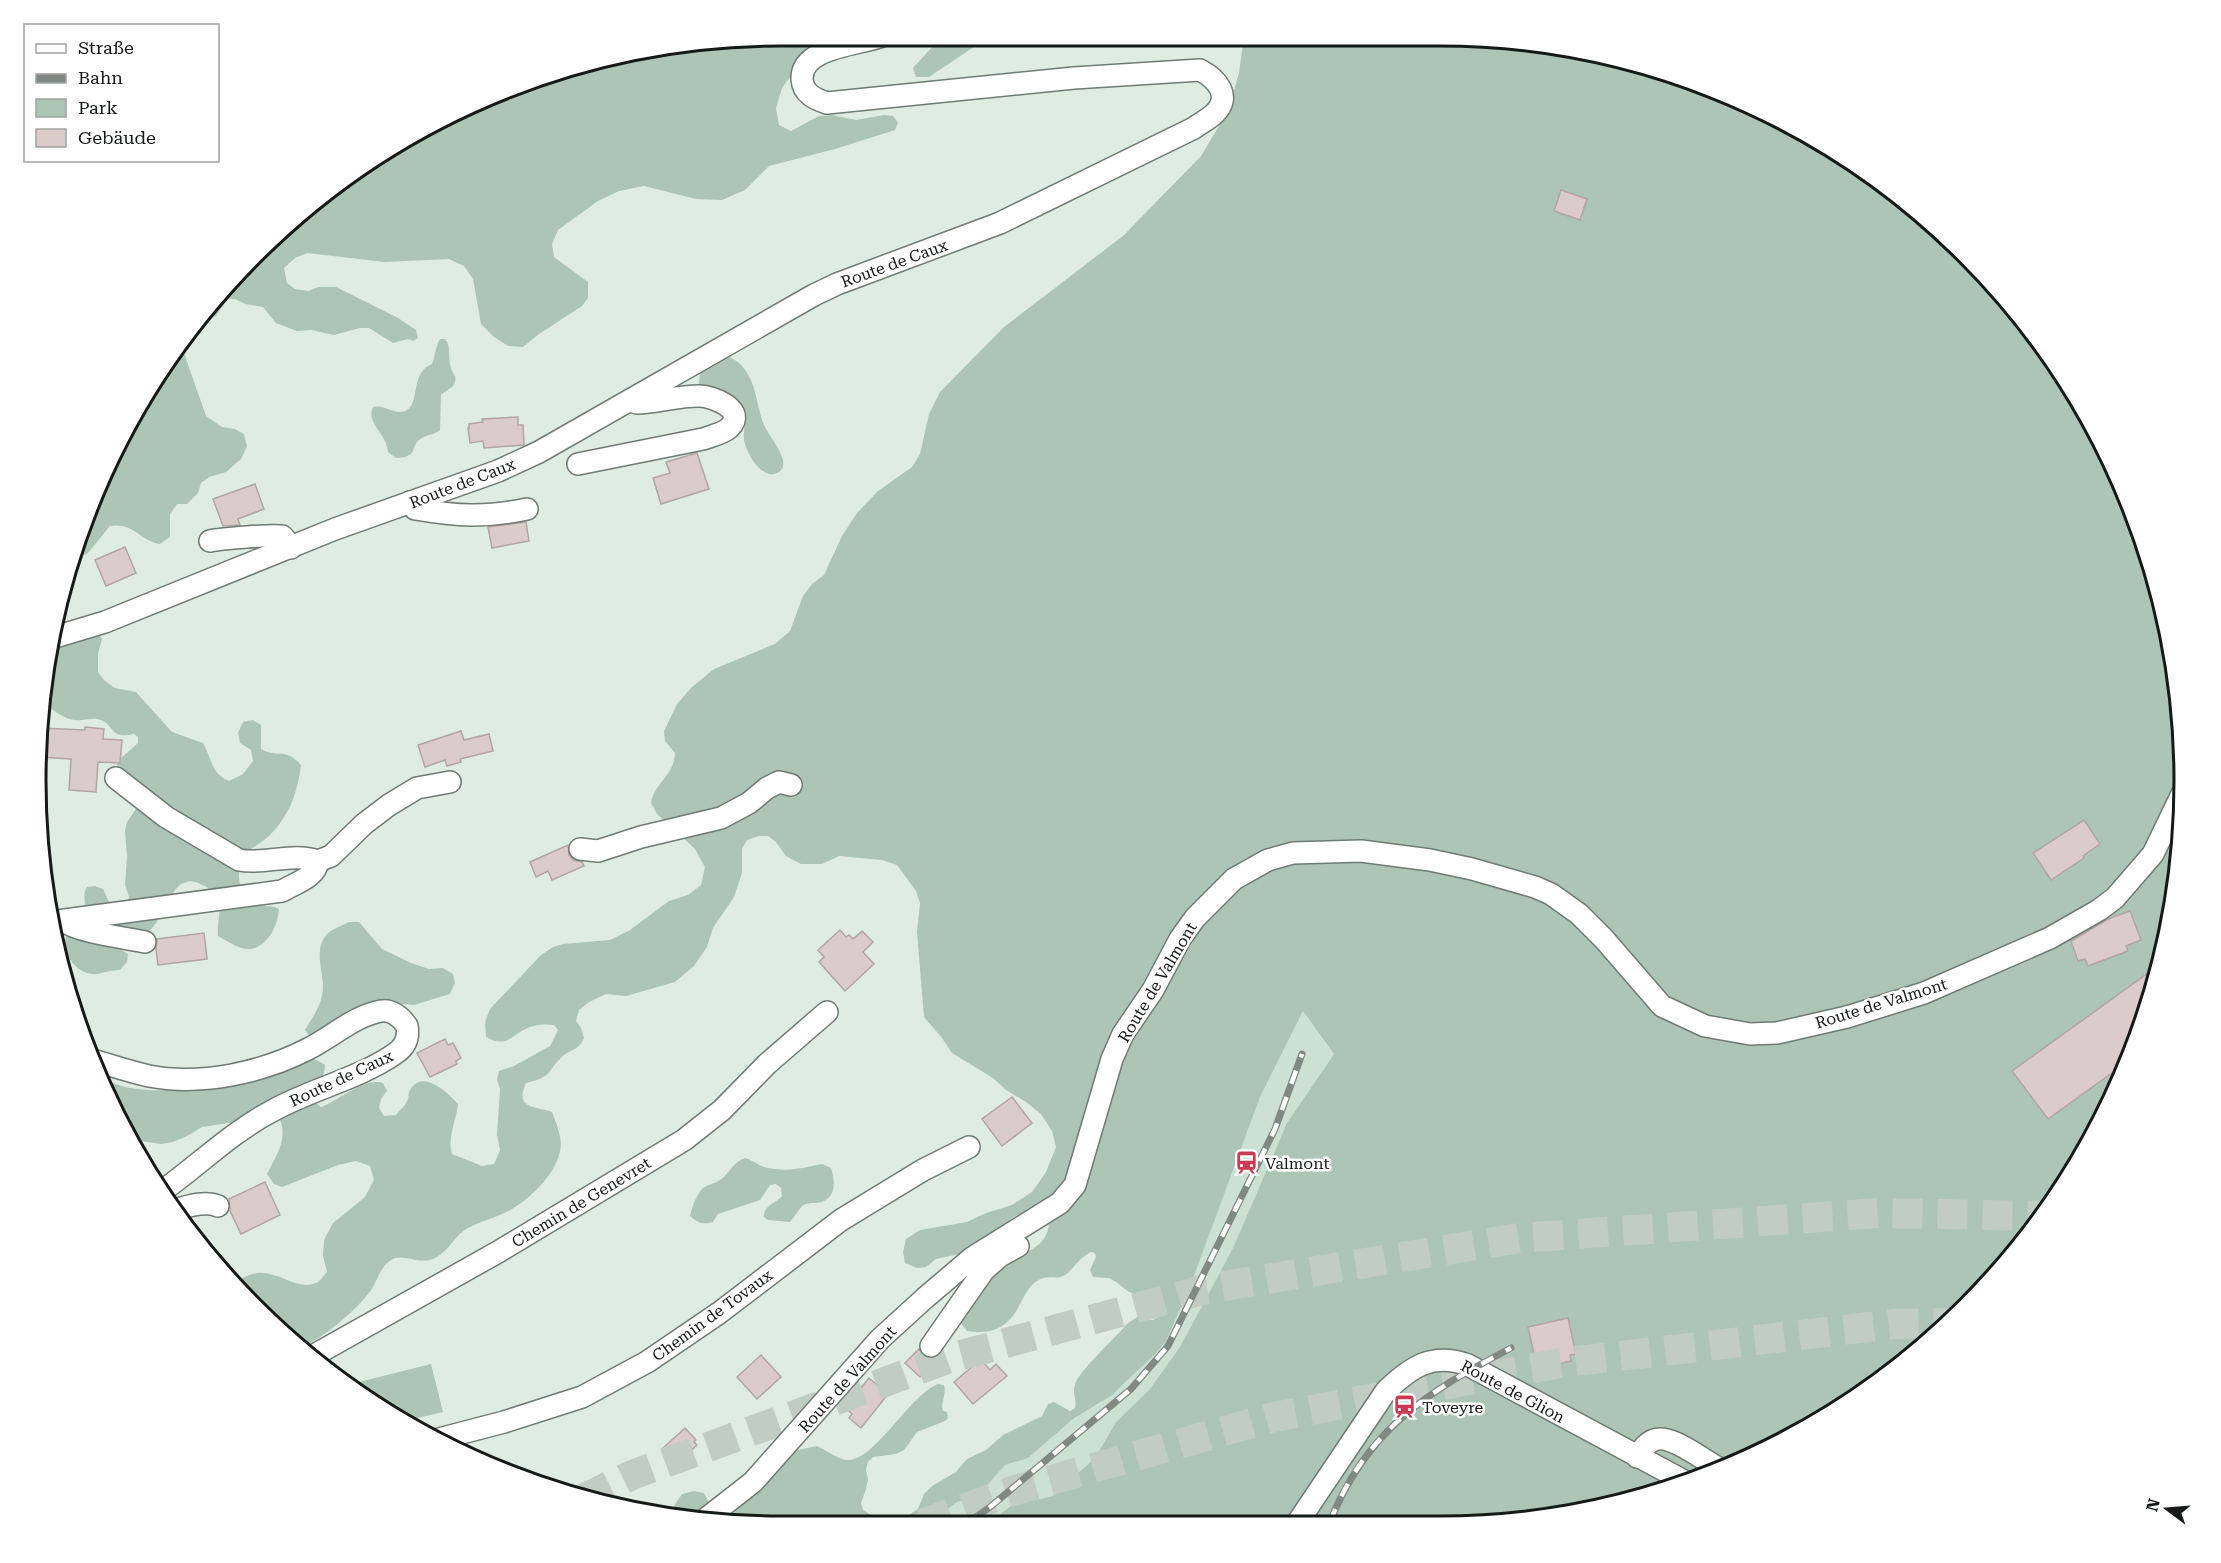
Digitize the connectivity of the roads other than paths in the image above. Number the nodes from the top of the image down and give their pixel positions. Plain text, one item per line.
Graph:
1 (849, 46) edge
2 (635, 398) junction
3 (578, 464) dead end
4 (410, 502) junction
5 (527, 509) dead end
6 (210, 541) dead end
7 (291, 548) junction
8 (62, 635) edge
9 (116, 778) dead end
10 (450, 782) dead end
11 (791, 785) dead end
12 (2173, 812) edge
13 (580, 849) dead end
14 (318, 861) junction
15 (60, 921) edge
16 (61, 922) edge
17 (145, 942) dead end
18 (827, 1012) dead end
19 (102, 1062) edge
20 (969, 1147) dead end
21 (168, 1187) edge
22 (218, 1206) dead end
23 (183, 1208) edge
24 (1029, 1223) junction
25 (931, 1346) dead end
26 (319, 1352) edge
27 (448, 1437) edge
28 (1637, 1457) junction
29 (1712, 1464) edge
30 (1676, 1477) edge
31 (713, 1513) edge
32 (1302, 1516) edge

1 - 2 street, Route de Caux
2 - 3 street
2 - 4 street, Route de Caux
4 - 5 street
4 - 7 street, Route de Caux
6 - 7 street
7 - 8 street, Route de Caux
9 - 14 street
10 - 14 street
11 - 13 street
12 - 24 street, Route de Valmont
14 - 15 street
16 - 17 street
18 - 26 street, Chemin de Genevret
19 - 21 street, Route de Caux
20 - 27 street, Chemin de Tovaux
22 - 23 street
24 - 25 street
24 - 31 street, Route de Valmont
28 - 29 street
28 - 30 street, Route de Glion
28 - 32 street, Route de Glion

